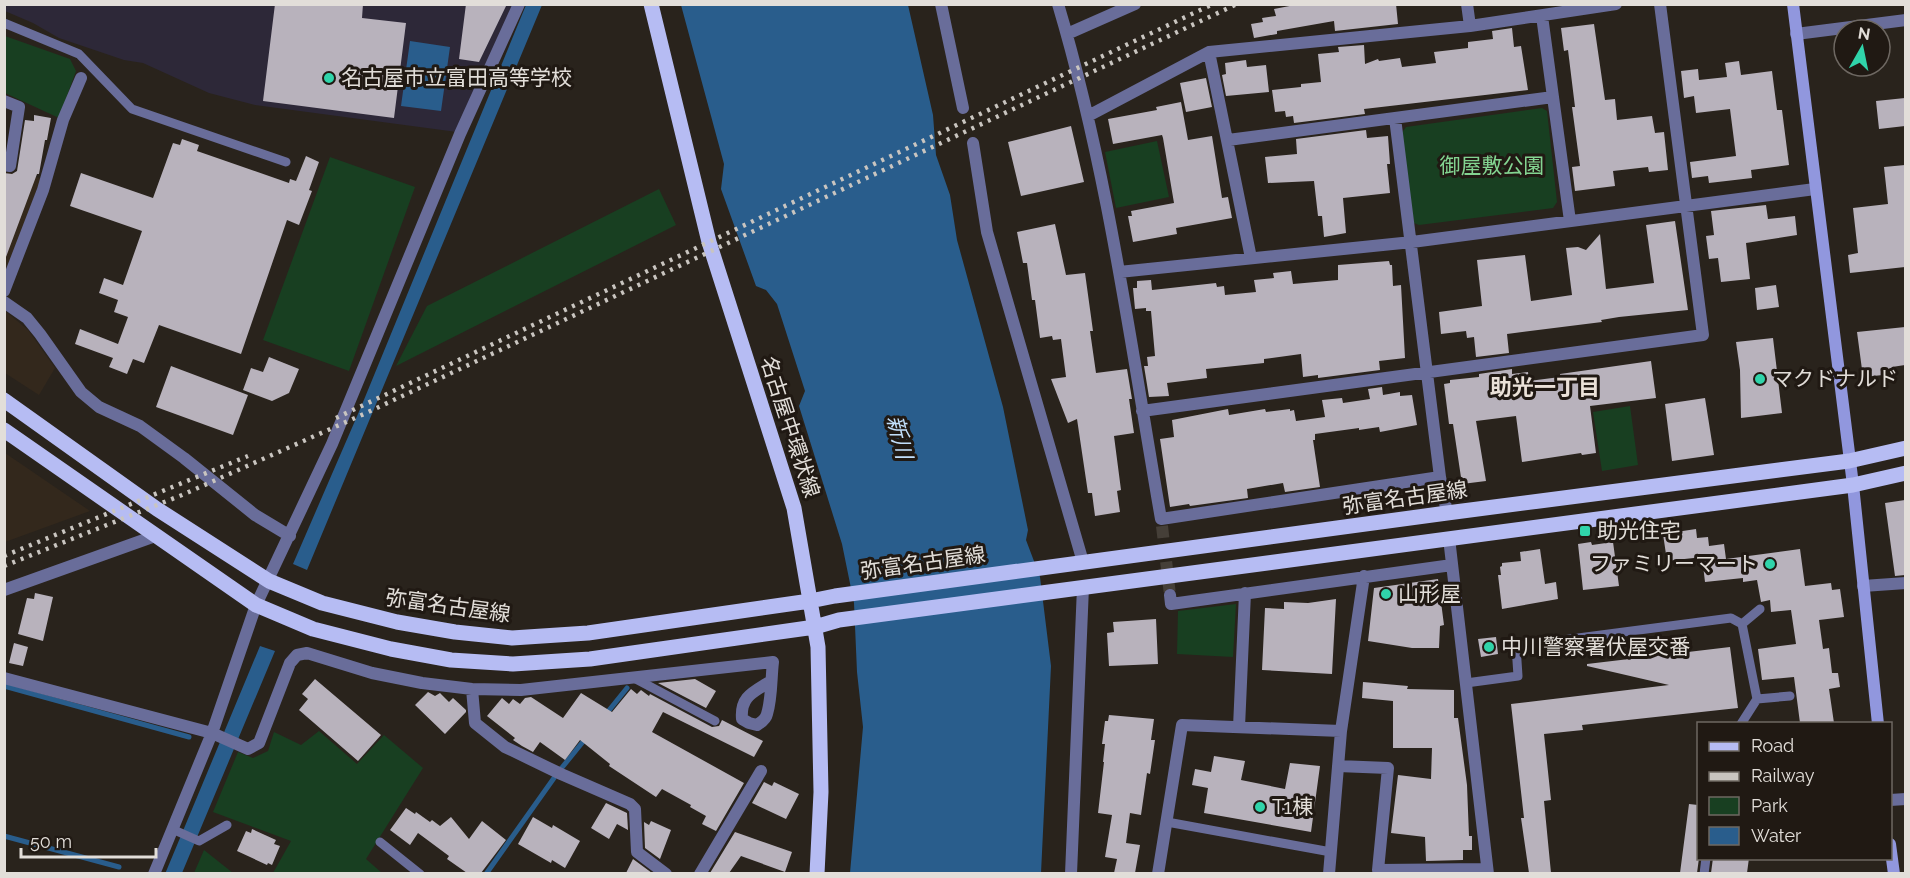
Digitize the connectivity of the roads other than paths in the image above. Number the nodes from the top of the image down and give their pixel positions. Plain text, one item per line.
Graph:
1 (519, 4) edge
2 (651, 4) edge
3 (941, 4) edge
4 (1058, 4) edge
5 (1136, 4) edge
6 (1467, 4) edge
7 (1616, 4) edge
8 (1660, 4) edge
9 (1793, 4) edge
10 (1542, 15) junction
11 (1905, 20) edge
12 (4, 23) edge
13 (1470, 26) junction
14 (1067, 34) junction
15 (1796, 34) junction
16 (1209, 52) junction
17 (81, 78) dead end
18 (1553, 97) junction
19 (4, 101) edge
20 (963, 108) dead end
21 (1088, 116) junction
22 (1395, 118) junction
23 (1228, 140) junction
24 (973, 143) dead end
25 (286, 162) dead end
26 (4, 165) edge
27 (1815, 189) junction
28 (1686, 207) junction
29 (1570, 221) junction
30 (1412, 242) junction
31 (1251, 258) junction
32 (1119, 272) junction
33 (4, 291) edge
34 (4, 302) edge
35 (1428, 373) junction
36 (4, 400) edge
37 (1142, 411) junction
38 (4, 430) edge
39 (1905, 448) edge
40 (1849, 461) junction
41 (1905, 473) edge
42 (1440, 477) junction
43 (1853, 485) junction
44 (1447, 513) junction
45 (155, 536) junction
46 (290, 536) junction
47 (1449, 538) junction
48 (1083, 562) junction
49 (1452, 565) junction
50 (1364, 576) junction
51 (269, 581) junction
52 (1905, 583) edge
53 (1863, 586) junction
54 (1083, 587) junction
55 (4, 590) edge
56 (1245, 593) junction
57 (1170, 595) dead end
58 (810, 601) junction
59 (256, 605) junction
60 (1760, 609) dead end
61 (1742, 624) junction
62 (814, 627) junction
63 (4, 678) edge
64 (634, 678) junction
65 (771, 681) dead end
66 (1466, 683) junction
67 (472, 689) junction
68 (1790, 696) dead end
69 (1757, 699) junction
70 (715, 721) dead end
71 (1742, 722) edge
72 (1878, 722) edge
73 (1239, 727) junction
74 (1341, 731) junction
75 (215, 734) junction
76 (1338, 766) junction
77 (761, 771) dead end
78 (1167, 822) junction
79 (227, 825) dead end
80 (175, 831) junction
81 (380, 842) dead end
82 (1331, 852) junction
83 (1488, 871) edge
84 (154, 873) edge
85 (420, 873) edge
86 (666, 873) edge
87 (700, 873) edge
88 (817, 873) edge
89 (1071, 873) edge
90 (1158, 873) edge
91 (1329, 873) edge

1 - 46 street
2 - 58 main road, 名古屋中環状線
3 - 20 street
4 - 14 street
5 - 14 street
6 - 13 street
7 - 10 street
8 - 28 street
9 - 15 street
10 - 13 street
10 - 18 street
11 - 15 street
12 - 25 lane
13 - 16 street
14 - 21 street
15 - 27 street
16 - 21 street
16 - 23 street
17 - 33 street
18 - 22 street
18 - 29 street
19 - 26 street
21 - 32 street
22 - 23 street
22 - 30 street
23 - 31 street
24 - 48 street
27 - 28 street
27 - 40 street
28 - 29 street
28 - 35 street
29 - 30 street
30 - 31 street
30 - 35 street
31 - 32 street
32 - 37 street
34 - 46 street
35 - 37 street
35 - 42 street
36 - 51 main road, 弥富名古屋線
37 - 42 street
38 - 45 main road
39 - 40 main road, 弥富名古屋線
40 - 43 street
40 - 44 main road, 弥富名古屋線
41 - 43 main road
42 - 44 street
43 - 47 main road
43 - 53 street
44 - 48 main road, 弥富名古屋線
45 - 55 street
45 - 59 main road
46 - 51 street
47 - 49 street
47 - 54 main road
48 - 58 main road, 弥富名古屋線
49 - 50 street
49 - 66 street
50 - 56 street
50 - 74 street
51 - 58 main road, 弥富名古屋線
51 - 59 street
52 - 53 street
53 - 72 street
54 - 62 main road
54 - 89 street
56 - 57 street
56 - 73 street
58 - 62 main road, 名古屋中環状線
59 - 62 main road
59 - 75 street
60 - 61 lane
61 - 66 lane
61 - 69 lane
62 - 88 main road, 名古屋中環状線
63 - 75 street
64 - 65 street
64 - 67 street
64 - 70 lane
66 - 83 street
67 - 75 street
67 - 86 street
68 - 69 lane
69 - 71 lane
73 - 74 street
73 - 78 street
74 - 76 street
75 - 80 street
76 - 82 street
76 - 83 street
77 - 87 street
78 - 82 lane
78 - 90 street
79 - 80 lane
80 - 84 street
81 - 85 lane
82 - 91 street

